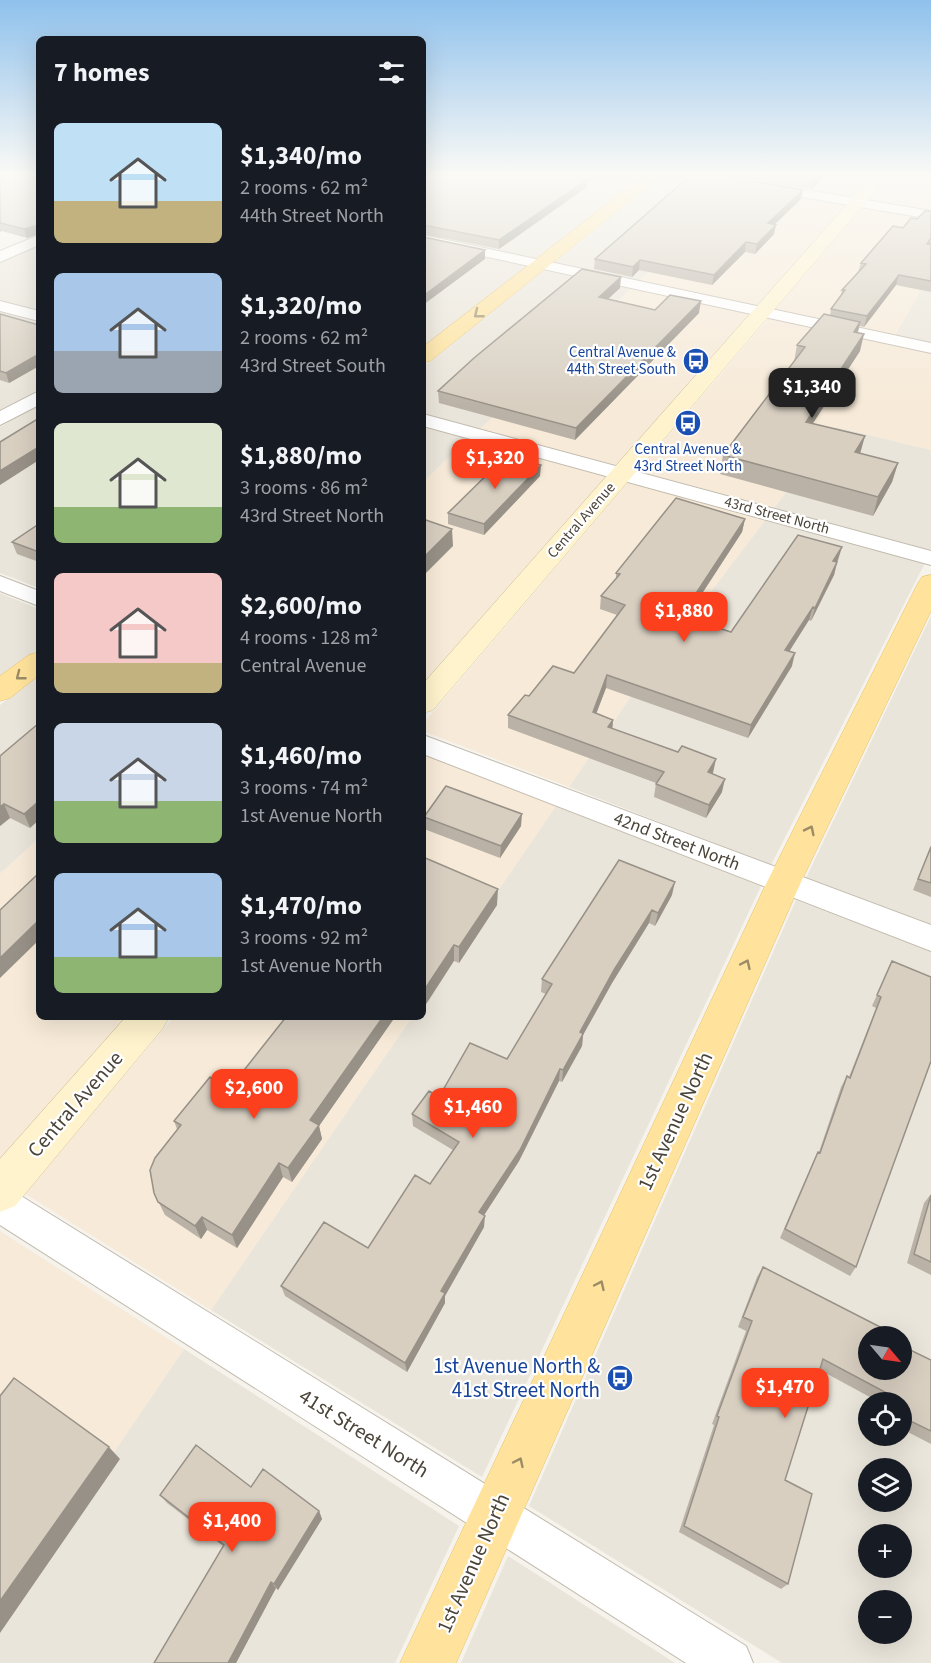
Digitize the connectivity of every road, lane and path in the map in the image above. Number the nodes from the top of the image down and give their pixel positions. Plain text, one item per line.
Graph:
1 (484, 253) edge
2 (556, 253) edge
3 (813, 253) edge
4 (540, 265) junction
5 (0, 306) edge
6 (762, 312) junction
7 (36, 315) edge
8 (931, 348) edge
9 (426, 355) edge
10 (36, 399) edge
11 (0, 419) edge
12 (426, 421) edge
13 (622, 473) junction
14 (931, 558) edge
15 (0, 583) edge
16 (931, 583) edge
17 (36, 597) edge
18 (36, 663) edge
19 (0, 691) edge
20 (426, 700) edge
21 (426, 745) edge
22 (784, 882) junction
23 (931, 938) edge
24 (147, 1020) edge
25 (0, 1191) edge
26 (0, 1204) edge
27 (494, 1515) junction
28 (428, 1663) edge
29 (729, 1663) edge

1 - 4 street
2 - 4 main road
3 - 6 main road, Central Avenue
4 - 6 street
4 -> 9 main road
5 - 7 street
6 - 8 street
6 - 13 main road, Central Avenue
10 - 11 street
12 - 13 street, 43rd Street North
13 - 14 street, 43rd Street North
13 - 20 main road, Central Avenue
15 - 17 street
22 -> 16 main road, 1st Avenue North
18 -> 19 main road
21 - 22 street, 42nd Street North
22 - 23 street, 42nd Street North
27 -> 22 main road, 1st Avenue North
24 - 25 main road, Central Avenue
26 - 27 street, 41st Street North
27 - 28 main road, 1st Avenue North
27 - 29 street, 41st Street North

